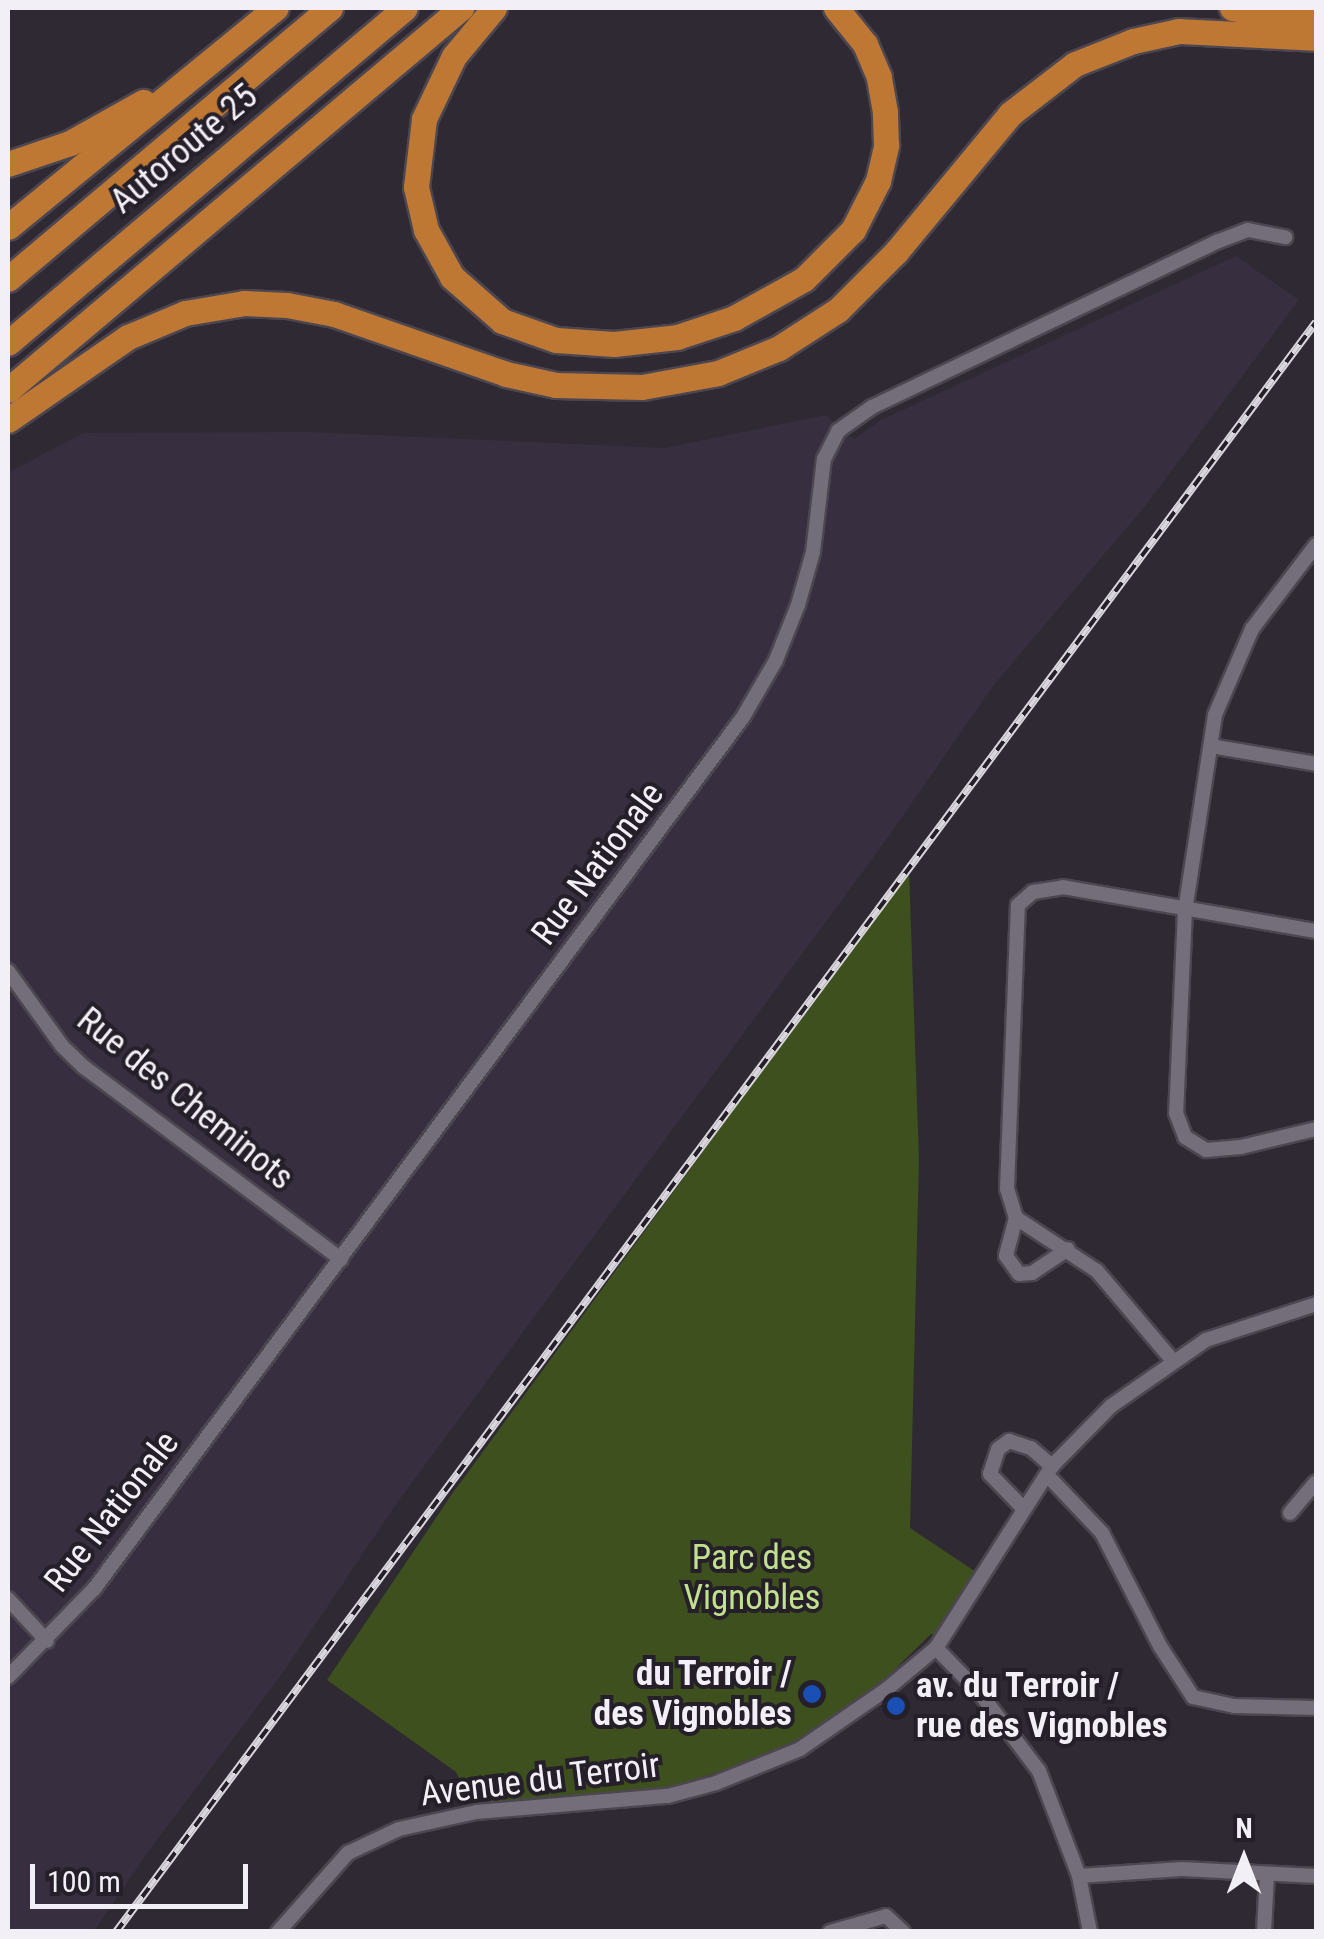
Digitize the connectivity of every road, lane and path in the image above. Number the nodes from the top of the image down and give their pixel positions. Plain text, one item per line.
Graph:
1 (276, 8) edge
2 (330, 8) edge
3 (405, 8) edge
4 (461, 8) edge
5 (494, 8) edge
6 (836, 8) edge
7 (1232, 8) edge
8 (1316, 22) edge
9 (1316, 38) edge
10 (206, 66) junction
11 (8, 164) edge
12 (8, 228) edge
13 (1285, 237) dead end
14 (8, 279) edge
15 (8, 343) edge
16 (8, 390) edge
17 (8, 420) edge
18 (1316, 545) edge
19 (1211, 746) junction
20 (1316, 764) edge
21 (1185, 910) junction
22 (1316, 931) edge
23 (8, 971) edge
24 (1316, 1129) edge
25 (1016, 1218) junction
26 (1068, 1250) junction
27 (341, 1259) junction
28 (1316, 1304) edge
29 (1174, 1361) junction
30 (1050, 1471) junction
31 (1316, 1482) edge
32 (1024, 1509) junction
33 (1290, 1513) dead end
34 (8, 1598) edge
35 (46, 1641) junction
36 (936, 1648) junction
37 (8, 1677) edge
38 (1316, 1708) edge
39 (1268, 1874) junction
40 (1079, 1876) junction
41 (1316, 1876) edge
42 (278, 1932) edge
43 (830, 1932) edge
44 (903, 1932) edge
45 (1090, 1932) edge
46 (1264, 1932) edge

1 - 10 highway
2 - 14 highway, Autoroute 25
3 - 15 highway, Autoroute 25
4 - 16 highway
5 - 6 highway
7 - 8 highway
9 - 17 highway
10 - 11 highway
10 - 12 highway
13 - 27 street, Rue Nationale
18 - 19 street
19 - 20 street
19 - 21 street
21 - 22 street
21 - 24 street
21 - 25 street
23 - 27 street, Rue des Cheminots
25 - 26 street
25 - 26 street
26 - 29 street
27 - 35 street, Rue Nationale
28 - 29 street, Avenue du Terroir
29 - 30 street, Avenue du Terroir
30 - 32 street, Avenue du Terroir
30 - 32 street
30 - 38 street
31 - 33 street
32 - 36 street, Avenue du Terroir
34 - 35 street
35 - 37 street, Rue Nationale
36 - 40 street
36 - 42 street, Avenue du Terroir
39 - 40 street
39 - 41 street
39 - 46 street
40 - 45 street
43 - 44 street

